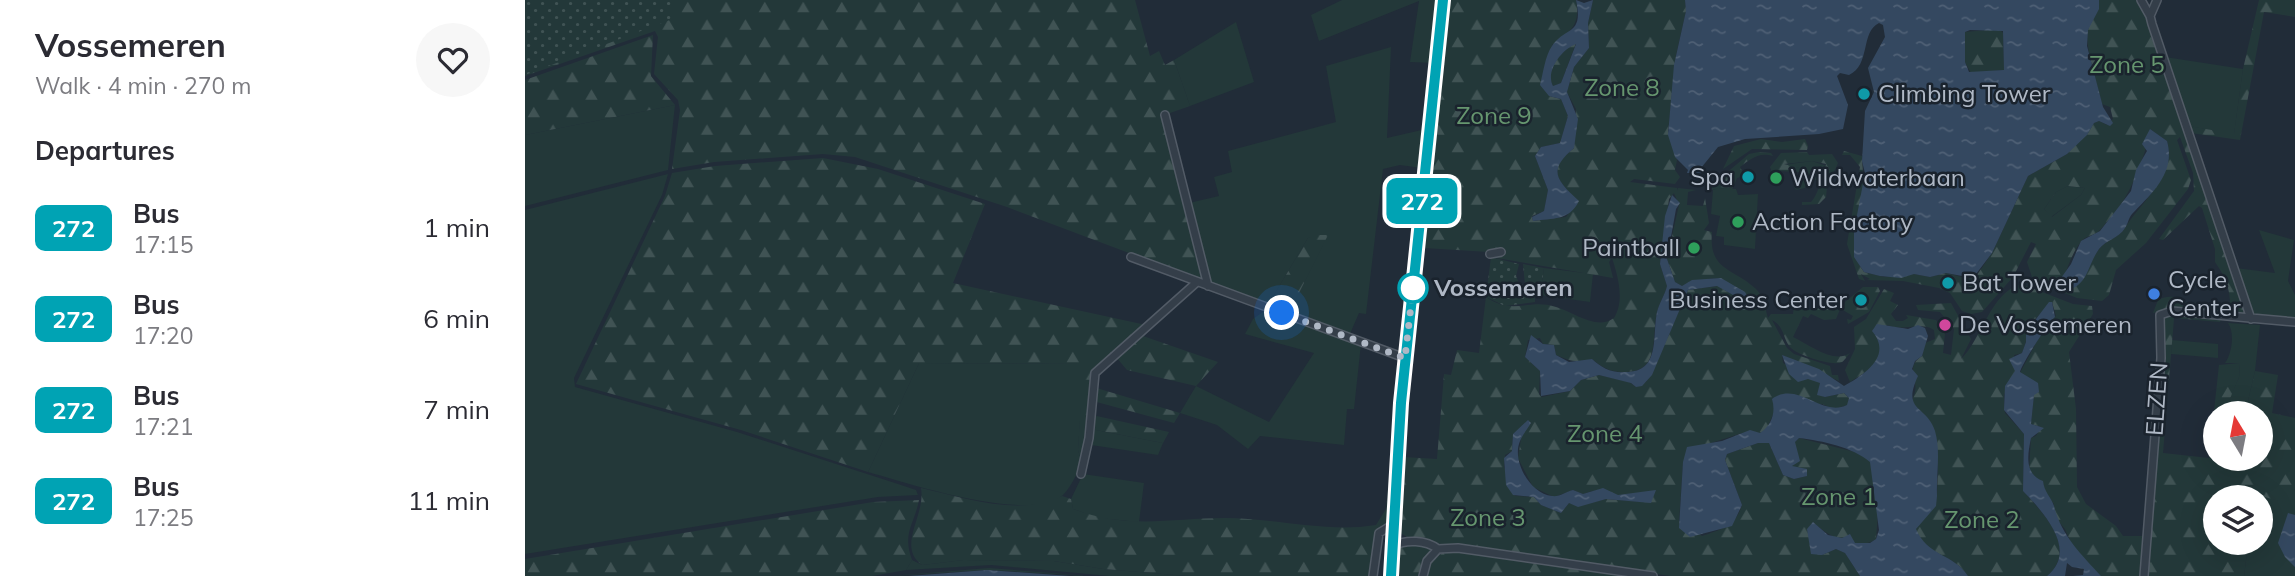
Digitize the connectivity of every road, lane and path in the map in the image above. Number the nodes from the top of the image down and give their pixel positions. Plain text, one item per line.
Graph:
1 (1443, 0) edge
2 (2141, 0) edge
3 (2157, 0) edge
4 (2150, 16) junction
5 (1165, 115) dead end
6 (1501, 252) dead end
7 (1490, 254) dead end
8 (1131, 257) dead end
9 (1196, 282) junction
10 (1208, 286) junction
11 (2251, 318) junction
12 (2295, 322) edge
13 (1405, 358) junction
14 (1081, 474) dead end
15 (1393, 534) junction
16 (1377, 536) junction
17 (1410, 541) junction
18 (1438, 549) junction
19 (1373, 576) edge
20 (1391, 576) edge
21 (1423, 576) edge
22 (1653, 576) edge
23 (2144, 576) edge

1 - 13 main road
2 - 4 street
3 - 4 street
4 - 11 street
5 - 10 street
6 - 7 street
8 - 9 street
9 - 10 street
9 - 14 street
10 - 13 street
11 - 12 street, ELZEN
11 - 23 street, ELZEN
13 - 15 main road
15 - 16 street
15 - 16 street
15 - 17 street
15 - 17 street
15 - 20 main road
16 - 19 street
17 - 18 street
18 - 21 street
18 - 22 street

